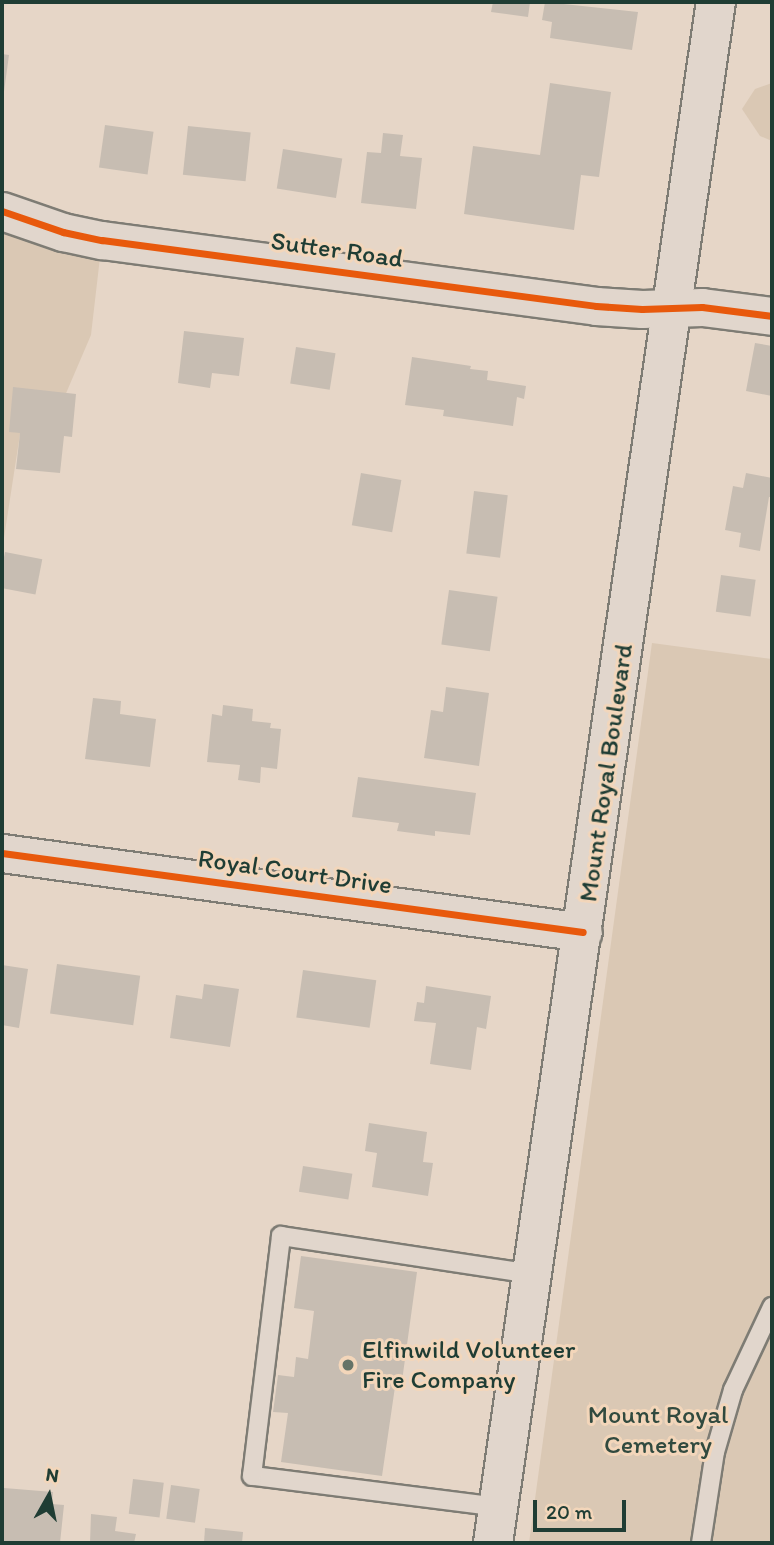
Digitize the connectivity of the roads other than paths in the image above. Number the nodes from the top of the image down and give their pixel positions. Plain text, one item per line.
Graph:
1 (716, 2) edge
2 (2, 211) edge
3 (670, 309) junction
4 (772, 316) edge
5 (2, 853) edge
6 (583, 932) junction
7 (533, 1274) junction
8 (772, 1307) edge
9 (496, 1525) edge
10 (701, 1543) edge

1 - 3 main road, Mount Royal Boulevard
2 - 3 street, Sutter Road
3 - 4 street, Sutter Road
3 - 6 main road, Mount Royal Boulevard
5 - 6 street, Royal Court Drive
6 - 7 main road, Mount Royal Boulevard
7 - 9 main road, Mount Royal Boulevard
7 - 9 lane
8 - 10 lane

